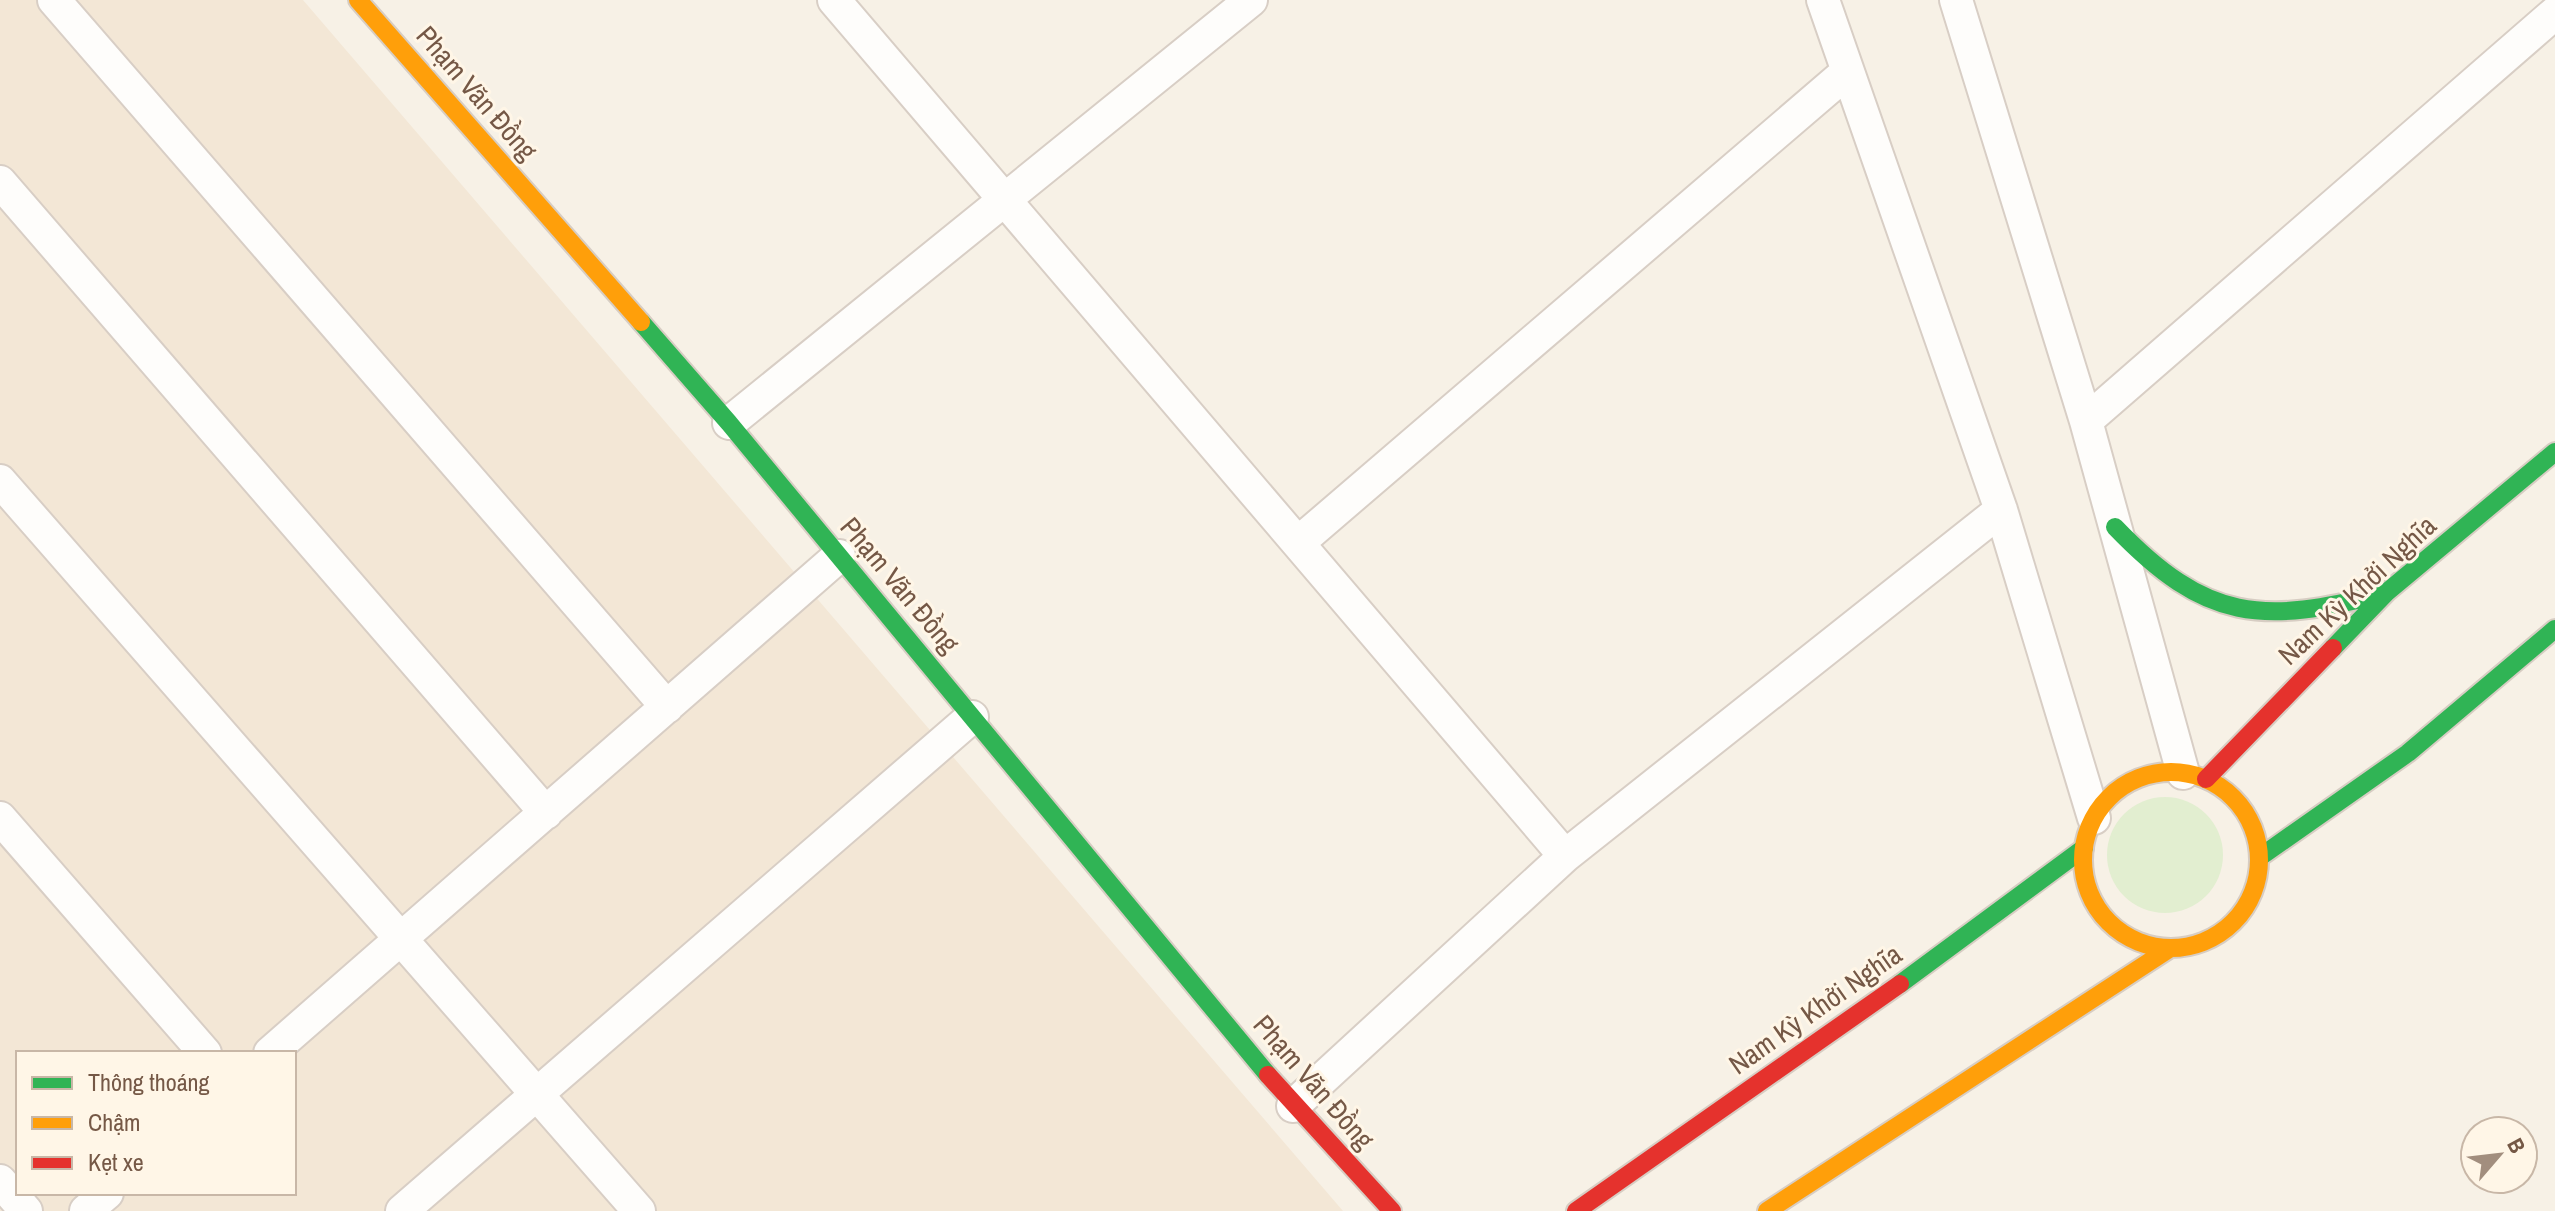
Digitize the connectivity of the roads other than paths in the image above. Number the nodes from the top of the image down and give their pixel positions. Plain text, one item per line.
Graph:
1 (54, 0) edge
2 (358, 0) edge
3 (834, 0) edge
4 (1251, 0) edge
5 (1823, 0) edge
6 (1956, 0) edge
7 (2555, 13) edge
8 (1846, 73) junction
9 (0, 182) edge
10 (1006, 199) junction
11 (2086, 421) junction
12 (729, 423) junction
13 (2555, 452) edge
14 (0, 481) edge
15 (2001, 510) junction
16 (2115, 527) junction
17 (1298, 543) junction
18 (839, 556) junction
19 (2387, 592) junction
20 (2555, 629) edge
21 (667, 707) junction
22 (972, 717) junction
23 (2194, 776) junction
24 (546, 813) junction
25 (0, 818) edge
26 (2094, 818) junction
27 (2084, 848) junction
28 (1565, 856) junction
29 (2260, 857) junction
30 (402, 940) junction
31 (2169, 949) junction
32 (203, 1051) edge
33 (272, 1051) edge
34 (537, 1094) junction
35 (1293, 1106) junction
36 (0, 1181) edge
37 (105, 1195) edge
38 (26, 1211) edge
39 (86, 1211) edge
40 (402, 1211) edge
41 (639, 1211) edge
42 (1392, 1211) edge
43 (1576, 1211) edge
44 (1767, 1211) edge

1 - 21 street
2 - 12 street, Phạm Văn Đồng
3 - 10 street
4 - 10 street
5 - 8 street
6 - 11 street
7 - 11 street
8 - 15 street
8 - 17 street
9 - 24 street
10 - 12 street
10 - 17 street
11 - 16 street
12 - 18 street, Phạm Văn Đồng
13 - 19 street, Nam Kỳ Khởi Nghĩa
14 - 30 street
15 - 26 street
15 - 28 street
16 - 19 street
16 - 23 street
17 - 28 street
18 - 21 street
18 - 22 street, Phạm Văn Đồng
19 - 23 street, Nam Kỳ Khởi Nghĩa
20 - 29 street
21 - 24 street
22 - 34 street
22 - 35 street, Phạm Văn Đồng
23 - 26 street
23 - 29 street
24 - 30 street
25 - 32 street
26 - 27 street
27 - 31 street
27 - 43 street, Nam Kỳ Khởi Nghĩa
28 - 35 street
29 - 31 street
30 - 33 street
30 - 34 street
31 - 44 street
34 - 40 street
34 - 41 street
35 - 42 street, Phạm Văn Đồng
36 - 38 street
37 - 39 street

